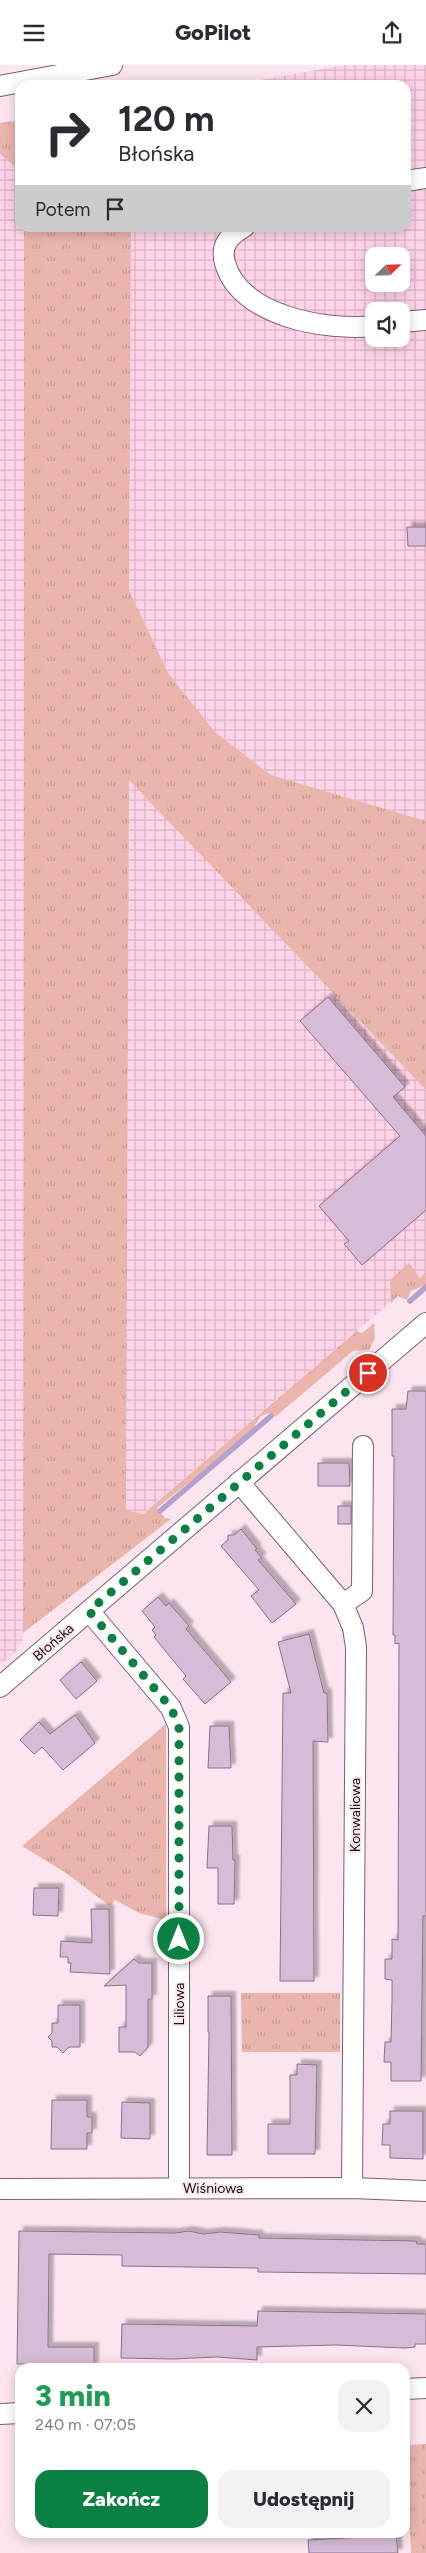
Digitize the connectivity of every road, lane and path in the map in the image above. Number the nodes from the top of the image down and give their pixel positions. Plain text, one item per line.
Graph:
1 (112, 65) edge
2 (32, 80) edge
3 (15, 83) edge
4 (0, 86) edge
5 (426, 178) edge
6 (411, 180) edge
7 (236, 232) edge
8 (426, 320) edge
9 (410, 322) edge
10 (365, 325) edge
11 (426, 1323) edge
12 (363, 1446) dead end
13 (239, 1482) junction
14 (343, 1604) junction
15 (89, 1611) junction
16 (0, 1687) edge
17 (179, 2188) junction
18 (352, 2188) junction
19 (0, 2189) edge
20 (426, 2191) edge
21 (426, 2388) edge
22 (410, 2389) edge
23 (15, 2413) edge
24 (0, 2414) edge

1 - 2 street
3 - 4 street
5 - 6 street
7 - 10 street
8 - 9 street
11 - 13 street, Błońska
12 - 14 street
13 - 14 street, Konwaliowa
13 - 15 street, Błońska
14 - 18 street, Konwaliowa
15 - 16 street, Błońska
15 - 17 street, Liliowa
17 - 18 street, Wiśniowa
17 - 19 street, Wiśniowa
18 - 20 street, Wiśniowa
21 - 22 street
23 - 24 street

